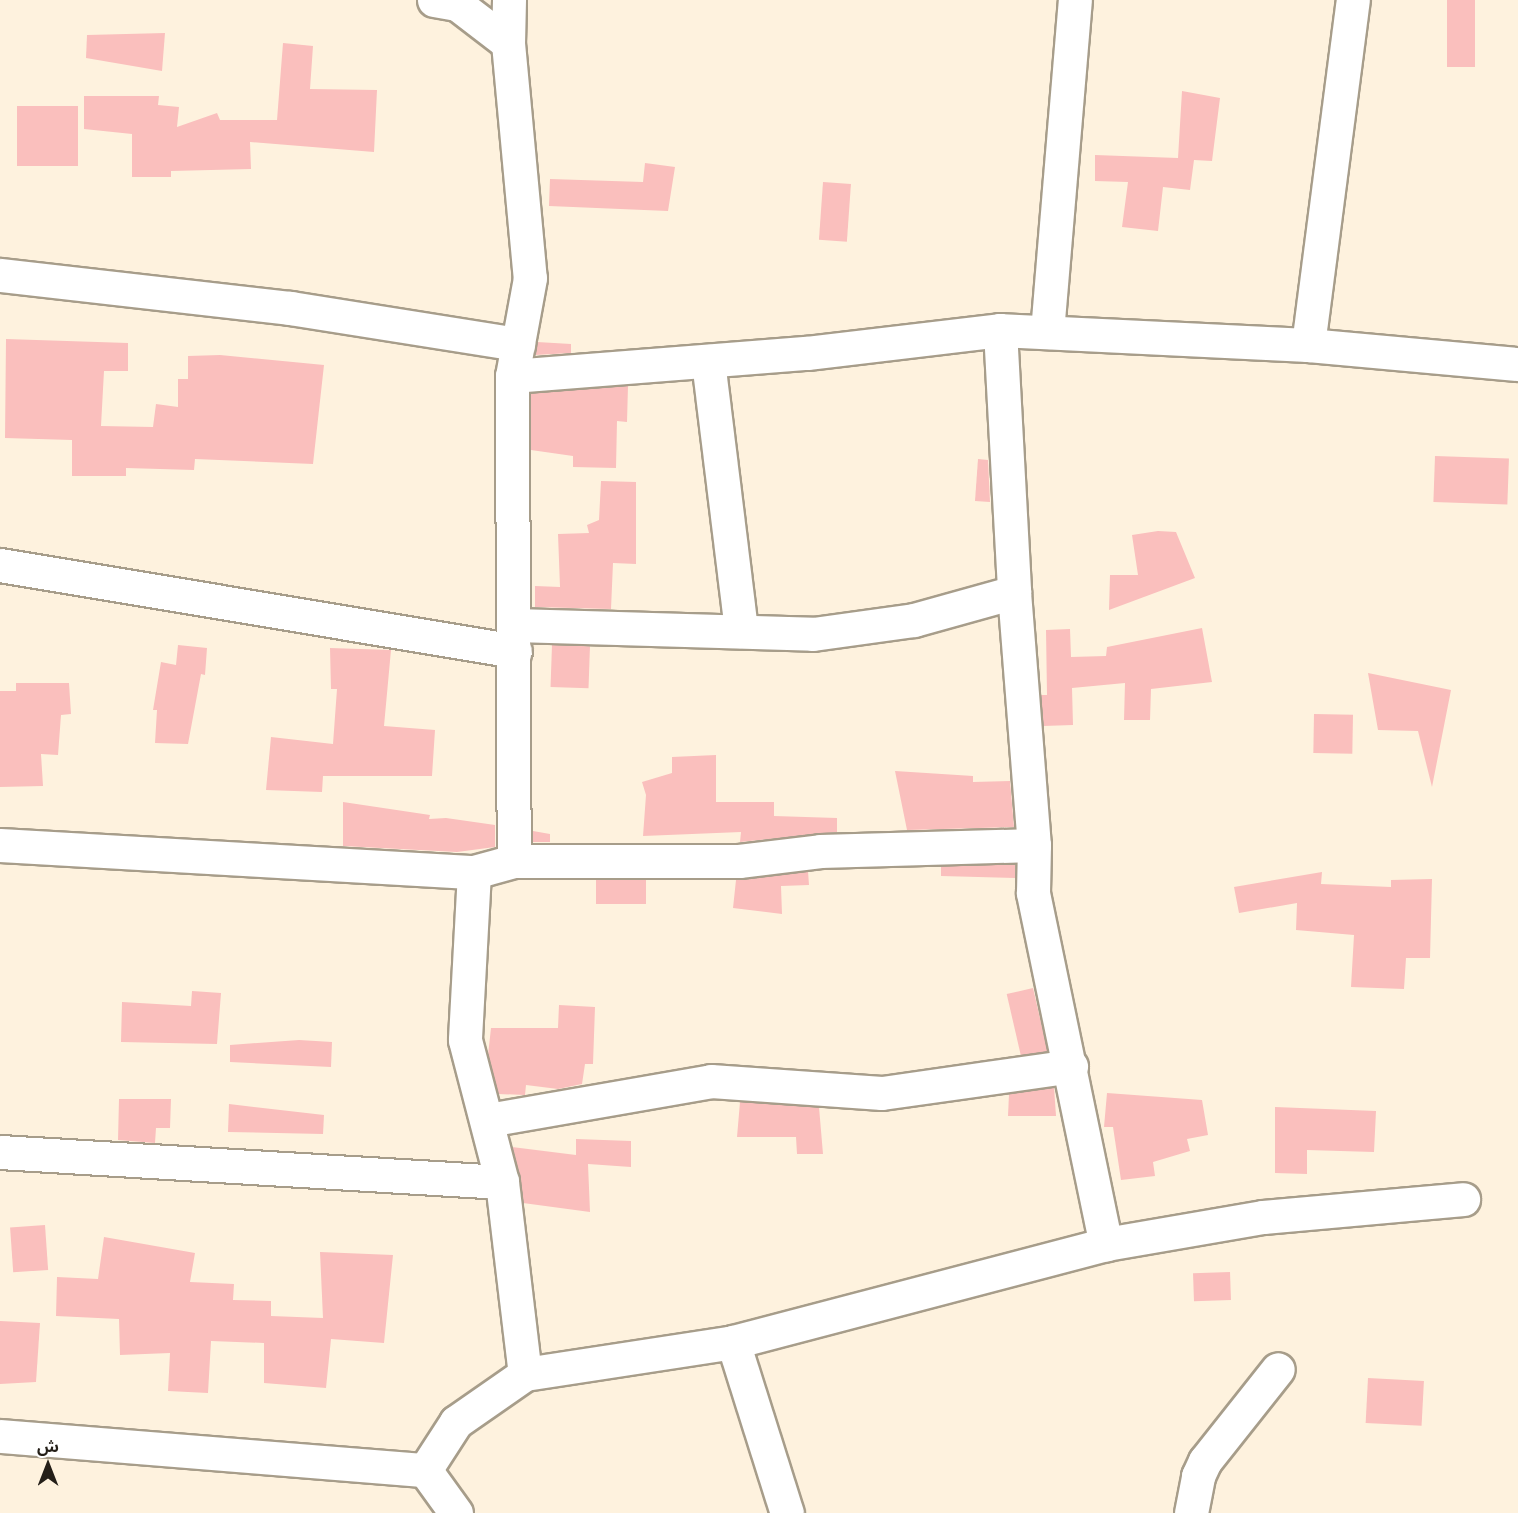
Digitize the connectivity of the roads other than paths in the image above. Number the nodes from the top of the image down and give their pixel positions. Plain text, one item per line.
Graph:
1 (434, 0) edge
2 (508, 0) edge
3 (1075, 0) edge
4 (1353, 0) edge
5 (508, 43) junction
6 (0, 275) edge
7 (1000, 330) junction
8 (1047, 332) junction
9 (518, 344) junction
10 (1308, 345) junction
11 (708, 361) junction
12 (1518, 364) edge
13 (512, 376) junction
14 (0, 565) edge
15 (1014, 592) junction
16 (741, 631) junction
17 (515, 638) junction
18 (0, 845) edge
19 (1034, 845) junction
20 (514, 861) junction
21 (474, 872) junction
22 (1071, 1065) junction
23 (488, 1120) junction
24 (0, 1152) edge
25 (502, 1182) junction
26 (1463, 1199) dead end
27 (1106, 1244) junction
28 (733, 1342) junction
29 (1278, 1369) dead end
30 (525, 1374) junction
31 (0, 1436) edge
32 (425, 1470) junction
33 (456, 1513) edge
34 (787, 1513) edge
35 (1191, 1513) edge

1 - 5 street
2 - 5 street
3 - 8 street
4 - 10 street
5 - 9 street
6 - 9 street
7 - 8 street
7 - 11 street
7 - 15 street
8 - 10 street
9 - 13 street
10 - 12 street
11 - 13 street
11 - 16 street
13 - 17 street
14 - 17 street
15 - 16 street
15 - 19 street
16 - 17 street
17 - 20 street
18 - 21 street
19 - 20 street
19 - 22 street
20 - 21 street
21 - 23 street
22 - 23 street
22 - 27 street
23 - 25 street
24 - 25 street
25 - 30 street
26 - 27 street
27 - 28 street
28 - 30 street
28 - 34 street
29 - 35 street
30 - 32 street
31 - 32 street
32 - 33 street

